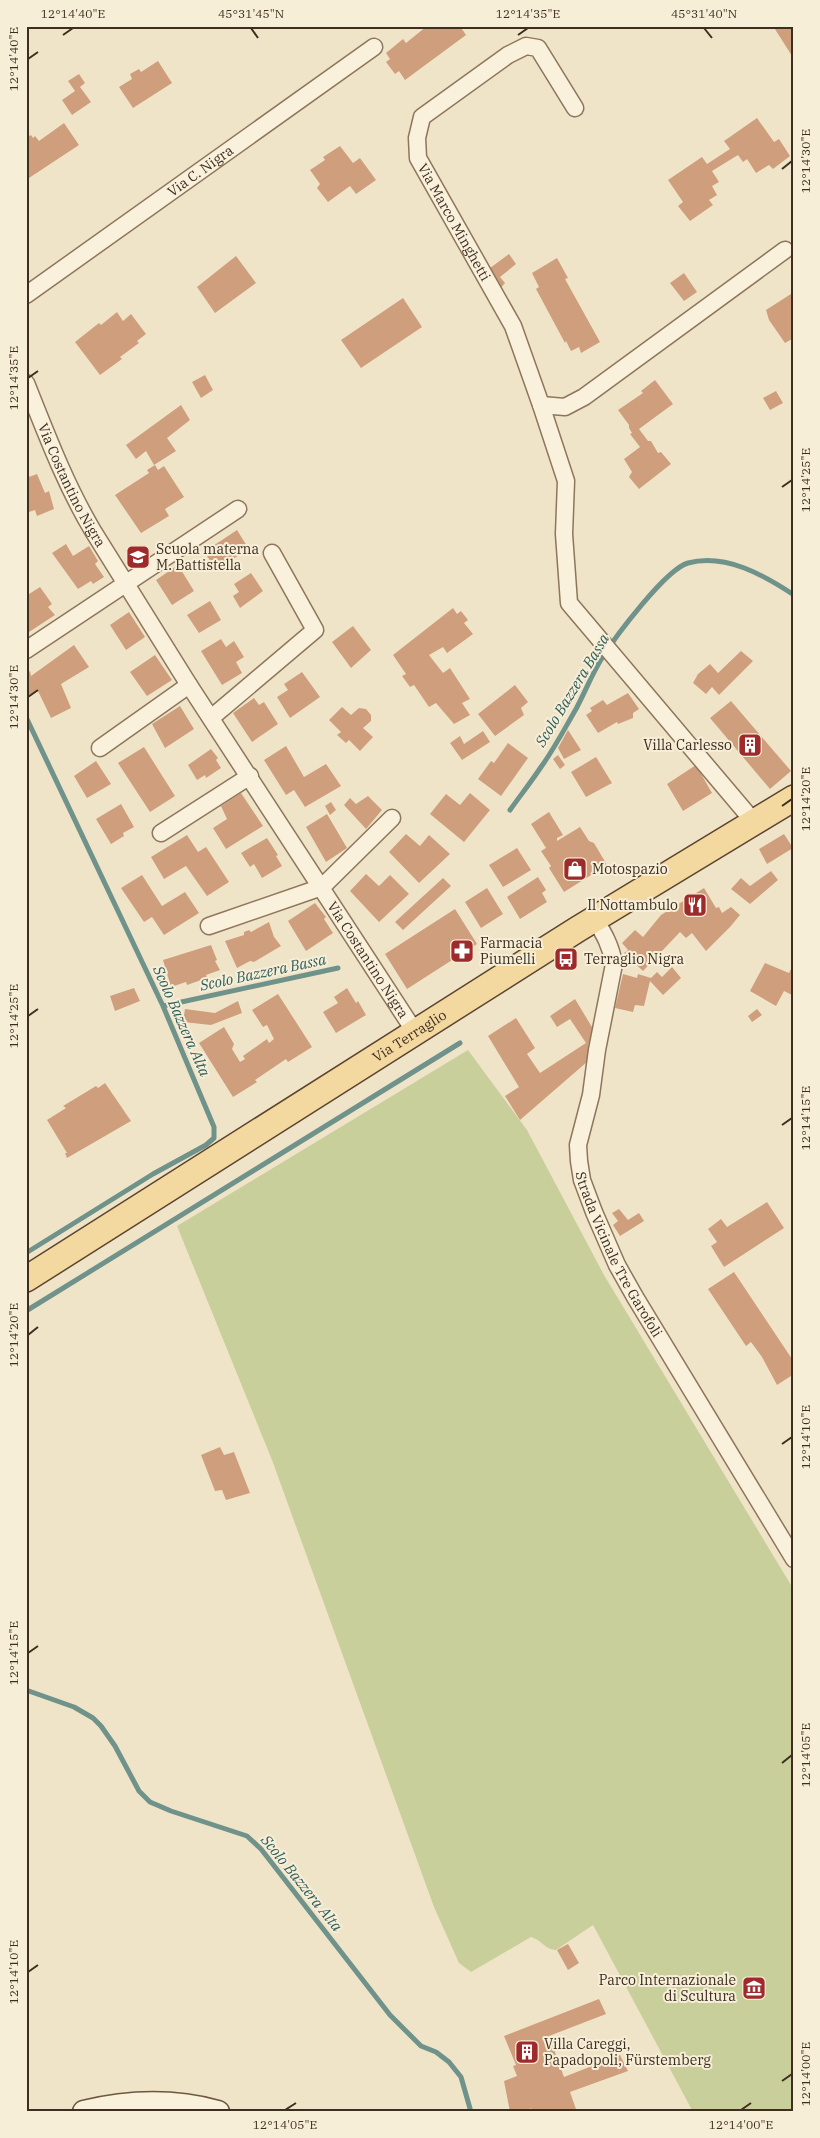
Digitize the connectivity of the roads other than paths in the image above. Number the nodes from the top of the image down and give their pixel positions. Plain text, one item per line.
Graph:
1 (374, 47) dead end
2 (575, 108) dead end
3 (785, 250) dead end
4 (26, 295) edge
5 (26, 383) edge
6 (541, 405) junction
7 (238, 509) dead end
8 (272, 553) dead end
9 (126, 583) junction
10 (26, 650) edge
11 (189, 685) junction
12 (211, 718) junction
13 (100, 748) dead end
14 (250, 776) junction
15 (794, 798) edge
16 (392, 818) dead end
17 (754, 822) junction
18 (162, 833) dead end
19 (322, 887) junction
20 (595, 919) junction
21 (209, 926) dead end
22 (416, 1032) junction
23 (26, 1279) edge
24 (794, 1559) edge
25 (84, 2112) edge
26 (218, 2112) edge

1 - 4 street, Via C. Nigra
2 - 6 street, Via Marco Minghetti
3 - 6 street
5 - 9 street, Via Costantino Nigra
6 - 17 street, Via Marco Minghetti
7 - 9 street
8 - 12 street
9 - 10 street
9 - 11 street, Via Costantino Nigra
11 - 12 street, Via Costantino Nigra
11 - 13 street
12 - 14 street, Via Costantino Nigra
14 - 18 street
14 - 19 street, Via Costantino Nigra
15 - 17 main road, Via Terraglio
16 - 19 street, Via Costantino Nigra
17 - 20 main road, Via Terraglio
19 - 21 street, Via Costantino Nigra
19 - 22 street, Via Costantino Nigra
20 - 22 main road, Via Terraglio
20 - 24 street, Strada Vicinale Tre Garofoli
22 - 23 main road, Via Terraglio
25 - 26 street

